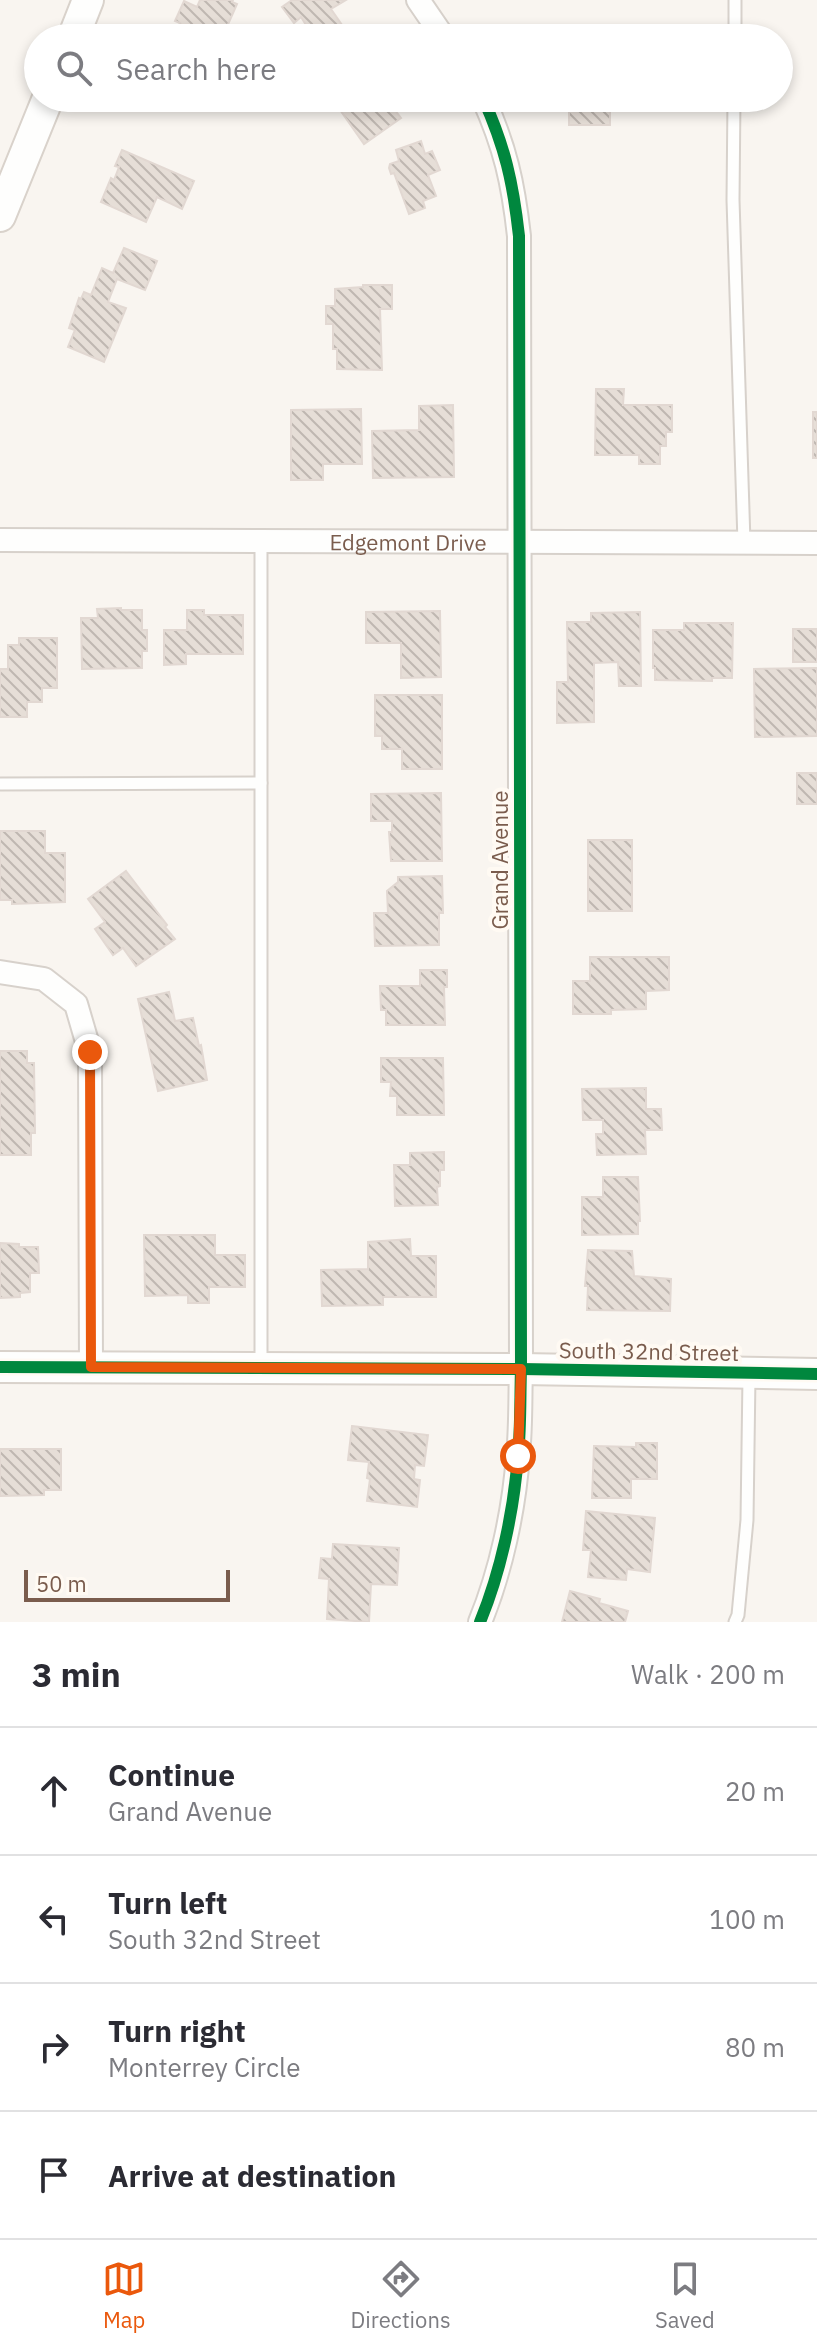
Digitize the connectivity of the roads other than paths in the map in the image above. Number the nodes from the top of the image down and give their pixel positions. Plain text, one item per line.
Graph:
1 (88, 0) edge
2 (418, 0) edge
3 (735, 0) edge
4 (79, 24) edge
5 (434, 24) edge
6 (735, 24) edge
7 (42, 112) edge
8 (489, 112) edge
9 (734, 112) edge
10 (0, 216) edge
11 (0, 540) edge
12 (261, 541) junction
13 (521, 541) junction
14 (744, 542) junction
15 (817, 543) edge
16 (261, 783) junction
17 (0, 784) edge
18 (0, 972) edge
19 (0, 1367) edge
20 (91, 1367) junction
21 (261, 1368) junction
22 (521, 1369) junction
23 (749, 1372) junction
24 (817, 1374) edge
25 (480, 1622) edge
26 (735, 1622) edge

1 - 4 street
2 - 5 street
3 - 6 lane
7 - 10 street
8 - 13 street, Grand Avenue
9 - 14 lane
11 - 12 street, Edgemont Drive
12 - 13 street, Edgemont Drive
12 - 16 lane
13 - 14 street, Edgemont Drive
13 - 22 street, Grand Avenue
14 - 15 street, Edgemont Drive
16 - 17 lane
16 - 21 lane
18 - 20 street
19 - 20 street, South 32nd Street
20 - 21 street, South 32nd Street
21 - 22 street, South 32nd Street
22 - 23 street, South 32nd Street
22 - 25 street, Grand Avenue
23 - 24 street, South 32nd Street
23 - 26 lane

